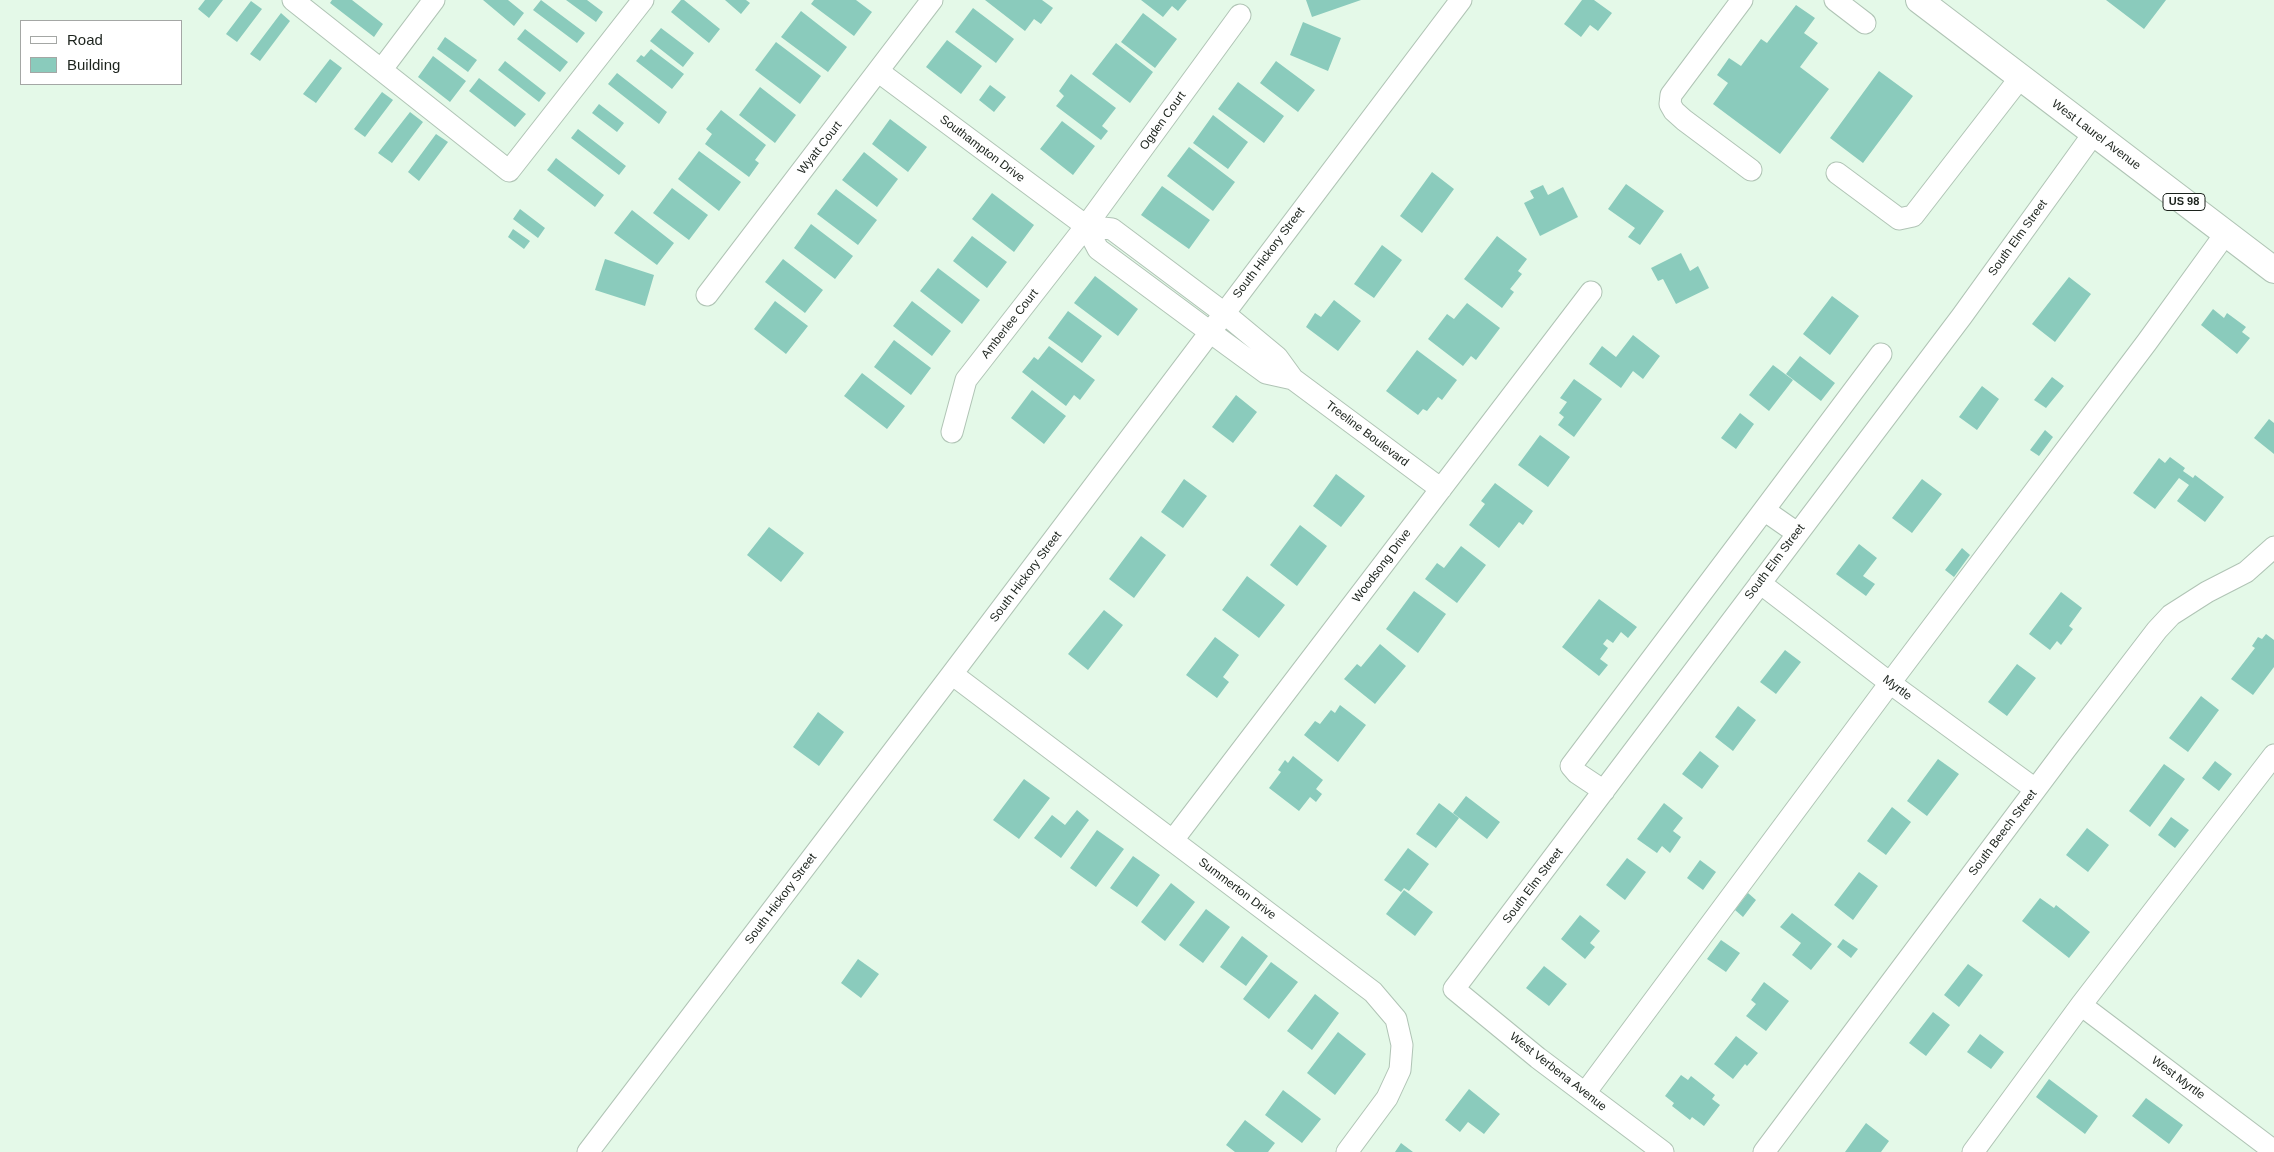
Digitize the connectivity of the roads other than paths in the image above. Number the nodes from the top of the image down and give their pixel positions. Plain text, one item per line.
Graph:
1 (292, 0) edge
2 (434, 0) edge
3 (643, 0) edge
4 (932, 0) edge
5 (1461, 0) edge
6 (1742, 0) edge
7 (1835, 0) edge
8 (1919, 0) edge
9 (1240, 15) dead end
10 (1865, 23) dead end
11 (382, 69) junction
12 (879, 72) junction
13 (2020, 78) junction
14 (2094, 133) junction
15 (1751, 170) dead end
16 (1837, 173) dead end
17 (1086, 226) junction
18 (2226, 234) junction
19 (2274, 270) edge
20 (1591, 292) dead end
21 (707, 295) dead end
22 (1224, 314) junction
23 (1210, 332) junction
24 (1880, 354) dead end
25 (1294, 379) junction
26 (952, 432) dead end
27 (1441, 489) junction
28 (1764, 510) junction
29 (1797, 533) junction
30 (2274, 547) edge
31 (1760, 583) junction
32 (952, 674) junction
33 (1890, 683) junction
34 (2274, 755) edge
35 (2036, 789) junction
36 (1604, 791) junction
37 (1173, 840) junction
38 (1454, 989) joint
39 (2081, 1005) junction
40 (1585, 1093) junction
41 (2274, 1151) edge
42 (588, 1152) edge
43 (1346, 1152) edge
44 (1663, 1152) edge
45 (1764, 1152) edge
46 (1973, 1152) edge

1 - 11 street
2 - 11 street
3 - 11 street
4 - 12 street, Wyatt Court
5 - 22 street, South Hickory Street
6 - 15 street
7 - 10 street
8 - 13 main road, West Laurel Avenue / US 98
9 - 17 street, Ogden Court
12 - 17 street, Southampton Drive
12 - 21 street, Wyatt Court
13 - 14 main road, West Laurel Avenue / US 98
13 - 16 street
14 - 18 main road, West Laurel Avenue / US 98
14 - 29 street, South Elm Street
17 - 22 street
17 - 23 street, Southampton Drive
17 - 26 street, Amberlee Court
18 - 19 main road, West Laurel Avenue / US 98
18 - 33 street
20 - 27 street, Woodsong Drive
22 - 23 street, South Hickory Street
22 - 25 street, Treeline Boulevard
23 - 25 street, Treeline Boulevard
23 - 32 street, South Hickory Street
24 - 28 street
25 - 27 street, Treeline Boulevard
27 - 37 street, Woodsong Drive
28 - 29 street
28 - 36 street
29 - 31 street, South Elm Street
30 - 35 street, South Beech Street
31 - 33 street, Myrtle
31 - 36 street, South Elm Street
32 - 37 street, Summerton Drive
32 - 42 street, South Hickory Street
33 - 35 street, Myrtle
33 - 40 street
34 - 39 street
35 - 45 street, South Beech Street
36 - 38 street, South Elm Street
37 - 43 street, Summerton Drive
38 - 40 street, West Verbena Avenue
39 - 41 street, West Myrtle
39 - 46 street
40 - 44 street, West Verbena Avenue

